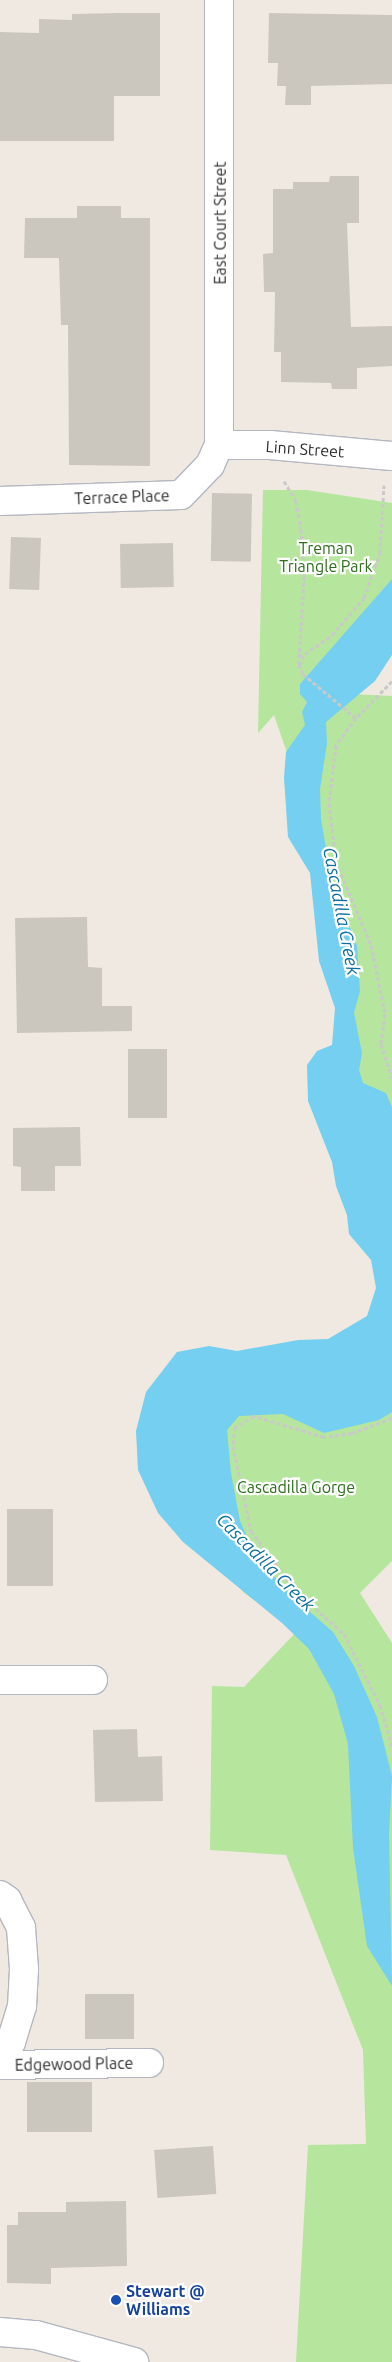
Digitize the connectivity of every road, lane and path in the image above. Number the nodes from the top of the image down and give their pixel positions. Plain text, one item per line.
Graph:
1 (219, 0) edge
2 (219, 445) junction
3 (388, 468) edge
4 (284, 481) dead end
5 (0, 501) edge
6 (299, 665) junction
7 (392, 681) edge
8 (356, 718) junction
9 (392, 1078) edge
10 (392, 1418) edge
11 (0, 1680) edge
12 (93, 1680) dead end
13 (392, 1746) edge
14 (0, 1895) edge
15 (0, 2057) edge
16 (149, 2063) dead end
17 (0, 2065) edge
18 (0, 2332) edge
19 (134, 2362) edge

1 - 2 street, East Court Street
2 - 3 street, Linn Street
2 - 5 street, Terrace Place
3 - 6 path
4 - 6 path
6 - 8 path
7 - 8 path
8 - 9 path
10 - 13 path
11 - 12 street
14 - 15 street, Edgewood Place
16 - 17 street, Edgewood Place
18 - 19 street

